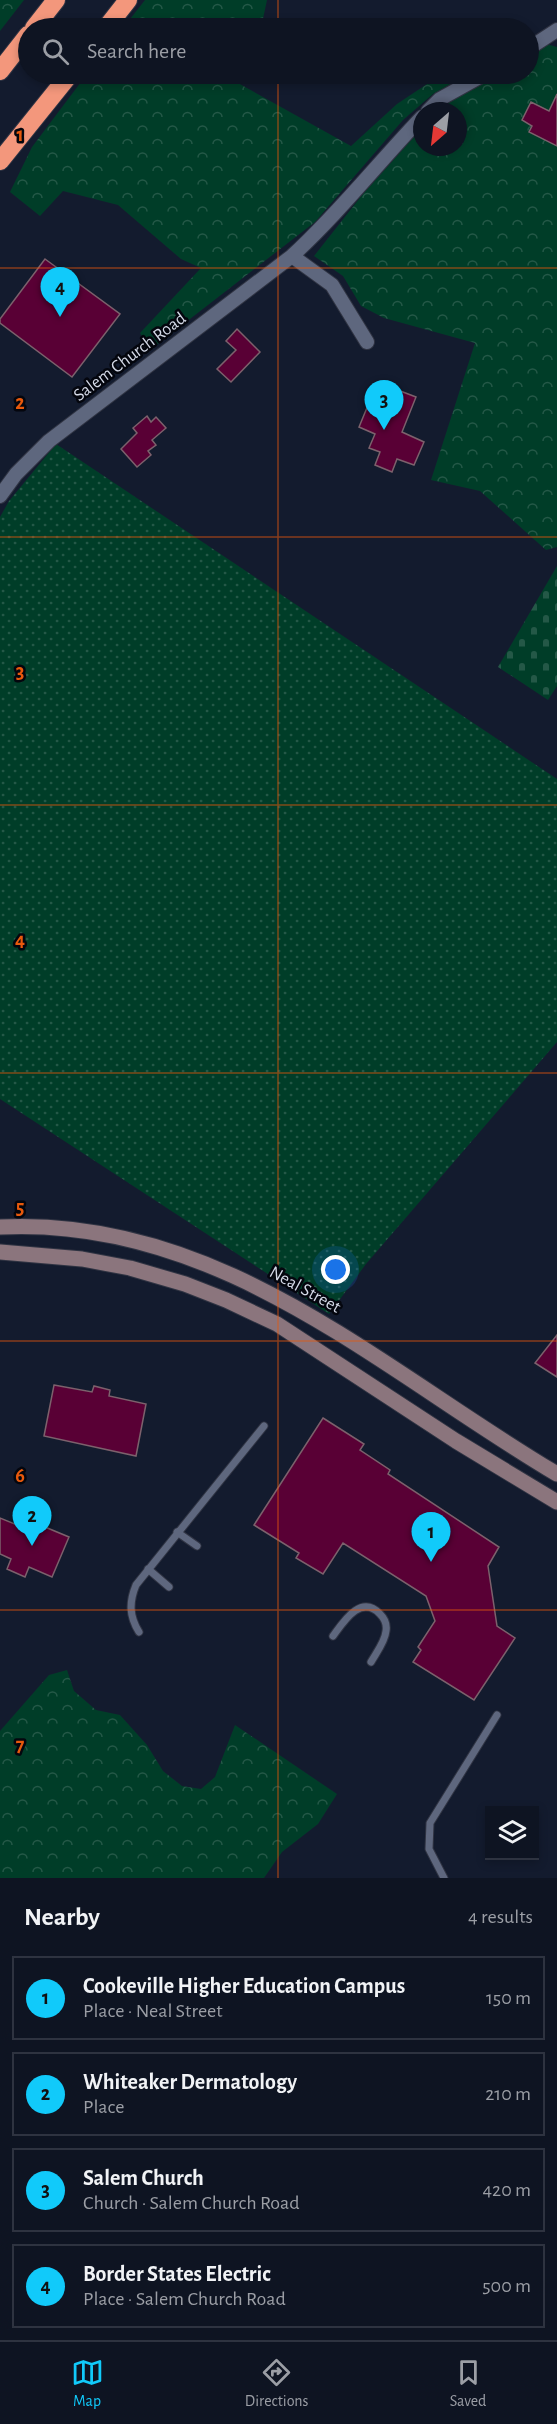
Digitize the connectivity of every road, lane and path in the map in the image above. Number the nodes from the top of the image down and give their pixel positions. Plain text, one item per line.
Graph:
1 (56, 0) edge
2 (128, 0) edge
3 (42, 18) edge
4 (114, 18) edge
5 (557, 30) edge
6 (539, 42) edge
7 (18, 48) edge
8 (0, 71) edge
9 (62, 84) edge
10 (467, 84) edge
11 (437, 102) edge
12 (413, 126) edge
13 (0, 161) edge
14 (292, 256) junction
15 (367, 342) dead end
16 (0, 496) edge
17 (0, 1227) edge
18 (88, 1233) junction
19 (0, 1252) edge
20 (82, 1259) junction
21 (264, 1426) dead end
22 (557, 1474) edge
23 (557, 1502) edge
24 (177, 1532) junction
25 (197, 1546) dead end
26 (148, 1569) junction
27 (169, 1587) dead end
28 (139, 1632) dead end
29 (333, 1636) dead end
30 (371, 1662) dead end
31 (497, 1715) dead end
32 (444, 1878) edge

1 - 3 highway
2 - 4 highway
5 - 6 street
7 - 8 highway
9 - 13 highway
10 - 11 street
12 - 14 street, Salem Church Road
14 - 15 street
14 - 16 street, Salem Church Road
17 - 18 main road, Neal Street
18 - 20 main road
18 - 22 main road, Neal Street
19 - 20 main road
20 - 23 main road
21 - 24 lane
24 - 25 lane
24 - 26 lane
26 - 27 lane
26 - 28 lane
29 - 30 lane
31 - 32 lane

